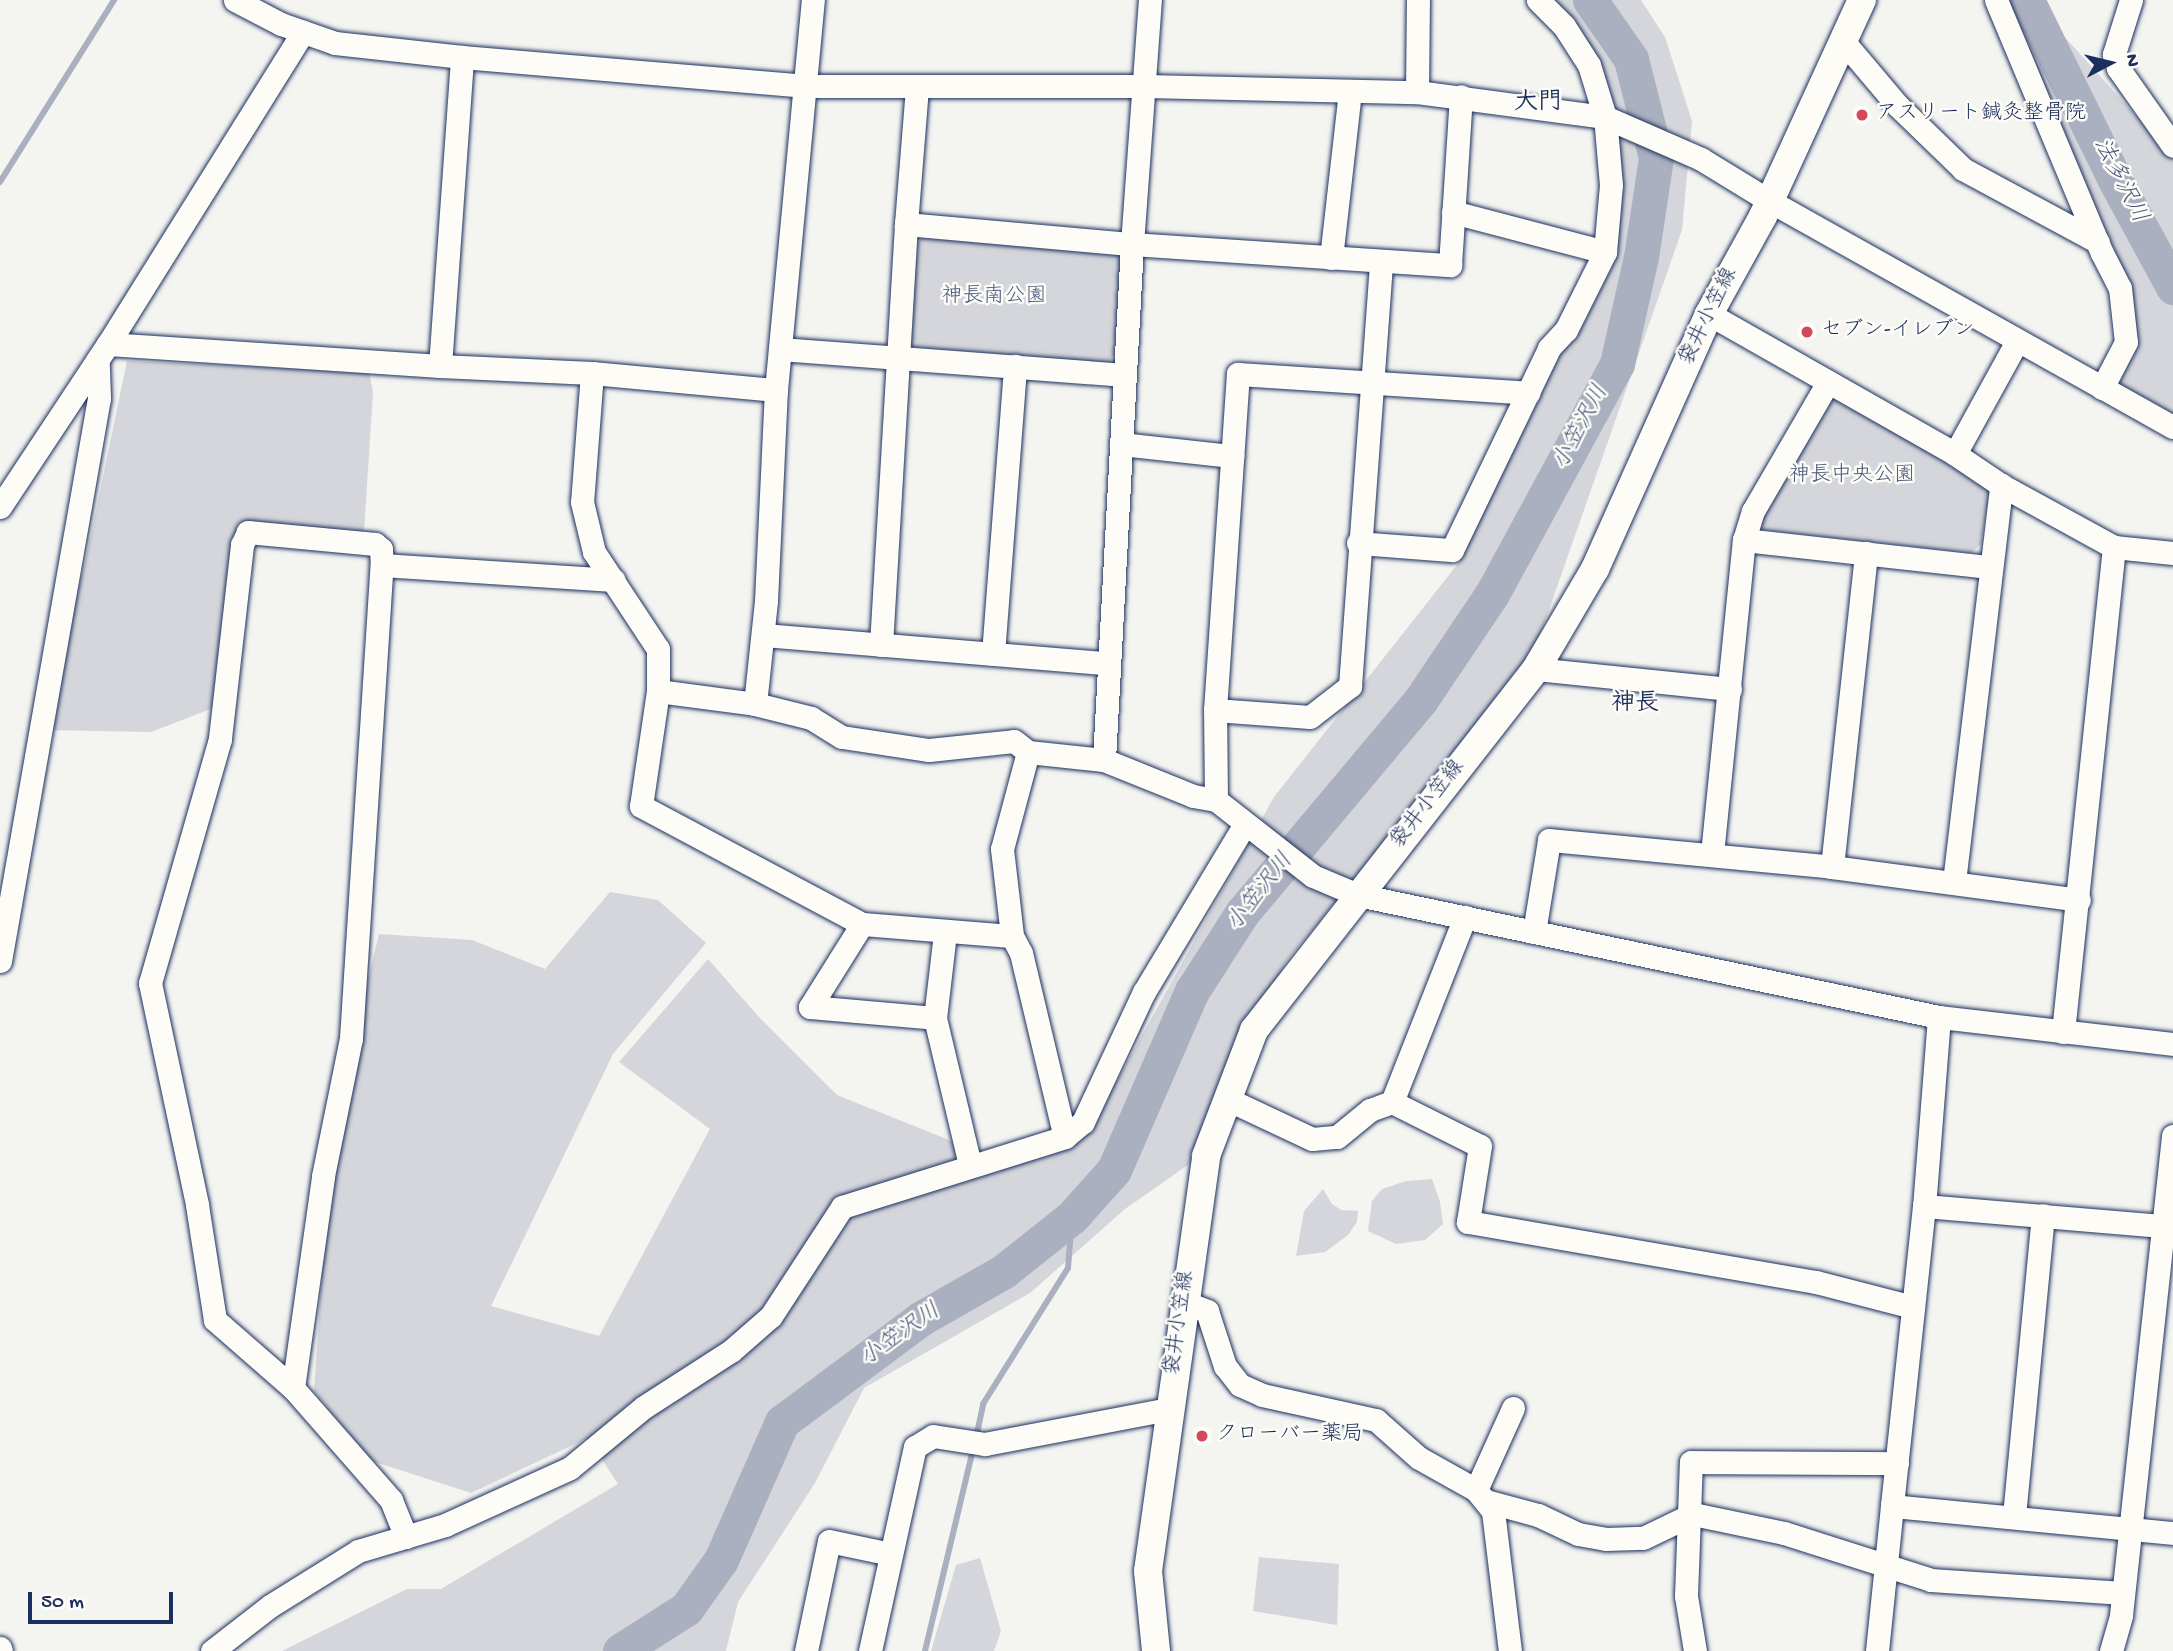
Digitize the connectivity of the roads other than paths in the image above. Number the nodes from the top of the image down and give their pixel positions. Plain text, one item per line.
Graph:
1 (236, 0) edge
2 (813, 0) edge
3 (1150, 0) edge
4 (1419, 0) edge
5 (1538, 0) edge
6 (1862, 0) edge
7 (1996, 0) edge
8 (2131, 0) edge
9 (303, 32) junction
10 (1843, 41) junction
11 (462, 57) junction
12 (807, 86) junction
13 (917, 86) junction
14 (1146, 86) junction
15 (1350, 91) junction
16 (1417, 92) junction
17 (1461, 96) junction
18 (1608, 118) junction
19 (2173, 146) edge
20 (1768, 200) junction
21 (1453, 212) junction
22 (906, 224) junction
23 (2098, 242) junction
24 (1132, 244) junction
25 (1605, 252) junction
26 (1331, 258) junction
27 (1381, 262) junction
28 (1709, 314) junction
29 (2017, 341) junction
30 (780, 349) junction
31 (103, 352) junction
32 (900, 358) junction
33 (440, 366) junction
34 (1015, 366) junction
35 (592, 373) junction
36 (1125, 375) junction
37 (1828, 382) junction
38 (1371, 383) junction
39 (2102, 387) junction
40 (776, 390) junction
41 (1528, 393) junction
42 (2173, 427) edge
43 (1121, 444) junction
44 (1955, 454) junction
45 (1232, 456) junction
46 (2001, 485) junction
47 (0, 506) edge
48 (1744, 540) junction
49 (1358, 543) junction
50 (2114, 547) junction
51 (1866, 553) junction
52 (2173, 553) edge
53 (383, 565) junction
54 (1990, 567) junction
55 (614, 580) junction
56 (763, 635) junction
57 (881, 645) junction
58 (993, 654) junction
59 (1107, 663) junction
60 (1536, 669) junction
61 (1730, 689) junction
62 (658, 691) junction
63 (755, 704) junction
64 (1215, 710) junction
65 (1028, 752) junction
66 (1104, 760) junction
67 (1216, 800) junction
68 (1248, 827) junction
69 (1712, 854) junction
70 (1832, 867) junction
71 (1954, 882) junction
72 (1358, 895) junction
73 (2079, 900) junction
74 (1465, 917) junction
75 (862, 924) junction
76 (1534, 932) junction
77 (945, 933) junction
78 (1012, 936) junction
79 (0, 961) edge
80 (1939, 1017) junction
81 (935, 1018) junction
82 (2063, 1032) junction
83 (2173, 1044) edge
84 (1227, 1099) junction
85 (1392, 1102) junction
86 (2173, 1136) edge
87 (1065, 1137) junction
88 (970, 1165) junction
89 (1924, 1206) junction
90 (2043, 1215) junction
91 (2162, 1226) junction
92 (1184, 1302) junction
93 (1913, 1307) junction
94 (293, 1388) junction
95 (1513, 1408) dead end
96 (1168, 1409) junction
97 (1897, 1463) junction
98 (1481, 1496) junction
99 (1892, 1506) junction
100 (2014, 1516) junction
101 (1687, 1517) junction
102 (2130, 1529) junction
103 (2173, 1534) edge
104 (406, 1537) junction
105 (891, 1554) junction
106 (1885, 1567) junction
107 (2123, 1592) junction
108 (212, 1651) edge
109 (806, 1651) edge
110 (870, 1651) edge
111 (1156, 1651) edge
112 (1510, 1651) edge
113 (1695, 1651) edge
114 (1877, 1651) edge
115 (2111, 1651) edge

1 - 9 street
2 - 12 street
3 - 14 street
4 - 16 street
5 - 18 street
6 - 10 main road, 袋井小笠線
7 - 23 street
8 - 19 street
9 - 11 street
9 - 31 street
10 - 20 main road, 袋井小笠線
10 - 23 street
11 - 12 street
11 - 33 street
12 - 13 street
12 - 30 street
13 - 14 street
13 - 22 street
14 - 15 street
14 - 24 street
15 - 16 street
15 - 26 street
16 - 17 street
17 - 18 street
17 - 21 street
18 - 20 street
18 - 25 street
20 - 28 main road, 袋井小笠線
20 - 29 street
21 - 25 street
21 - 27 street
22 - 24 street
22 - 32 street
23 - 39 street
24 - 26 street
24 - 36 street
25 - 41 street
26 - 27 street
27 - 38 street
28 - 37 street
28 - 60 main road, 袋井小笠線
29 - 39 street
29 - 44 street
30 - 32 street
30 - 40 street
31 - 33 street
31 - 47 street
31 - 79 street
32 - 34 street
32 - 57 street
33 - 35 street
34 - 36 street
34 - 58 street
35 - 40 street
35 - 55 street
36 - 43 street
37 - 44 street
37 - 48 street
38 - 41 street
38 - 45 street
38 - 49 street
39 - 42 street
40 - 56 street
41 - 49 street
43 - 45 street
43 - 59 street
44 - 46 street
45 - 64 street
46 - 50 street
46 - 54 street
48 - 51 street
48 - 61 street
49 - 64 street
50 - 52 street
50 - 73 street
51 - 54 street
51 - 70 street
53 - 55 street
53 - 94 street
53 - 94 street
54 - 71 street
55 - 62 street
56 - 57 street
56 - 63 street
57 - 58 street
58 - 59 street
59 - 66 street
60 - 61 street
60 - 72 main road, 袋井小笠線
61 - 69 street
62 - 63 street
62 - 75 street
63 - 65 street
64 - 67 street
65 - 66 street
65 - 78 street
66 - 67 street
67 - 68 street
68 - 72 street
68 - 87 street
69 - 70 street
69 - 76 street
70 - 71 street
71 - 73 street
72 - 74 street
72 - 84 main road, 袋井小笠線
73 - 82 street
74 - 76 street
74 - 85 street
75 - 77 street
75 - 81 street
76 - 80 street
77 - 78 street
77 - 81 street
78 - 87 street
80 - 82 street
80 - 89 street
81 - 88 street
82 - 83 street
84 - 85 street
84 - 92 main road, 袋井小笠線
85 - 93 street
86 - 91 street
87 - 88 street
88 - 104 street
89 - 90 street
89 - 93 street
90 - 91 street
90 - 100 street
91 - 102 street
92 - 96 main road, 袋井小笠線
92 - 98 street
93 - 97 street
94 - 104 street
95 - 98 street
96 - 105 street
96 - 111 main road, 袋井小笠線
97 - 99 street
97 - 101 street
98 - 101 street
98 - 112 street
99 - 100 street
99 - 106 street
100 - 102 street
101 - 106 street
101 - 113 street
102 - 103 street
102 - 107 street
104 - 108 street
105 - 109 street
105 - 110 street
106 - 107 street
106 - 114 street
107 - 115 street

